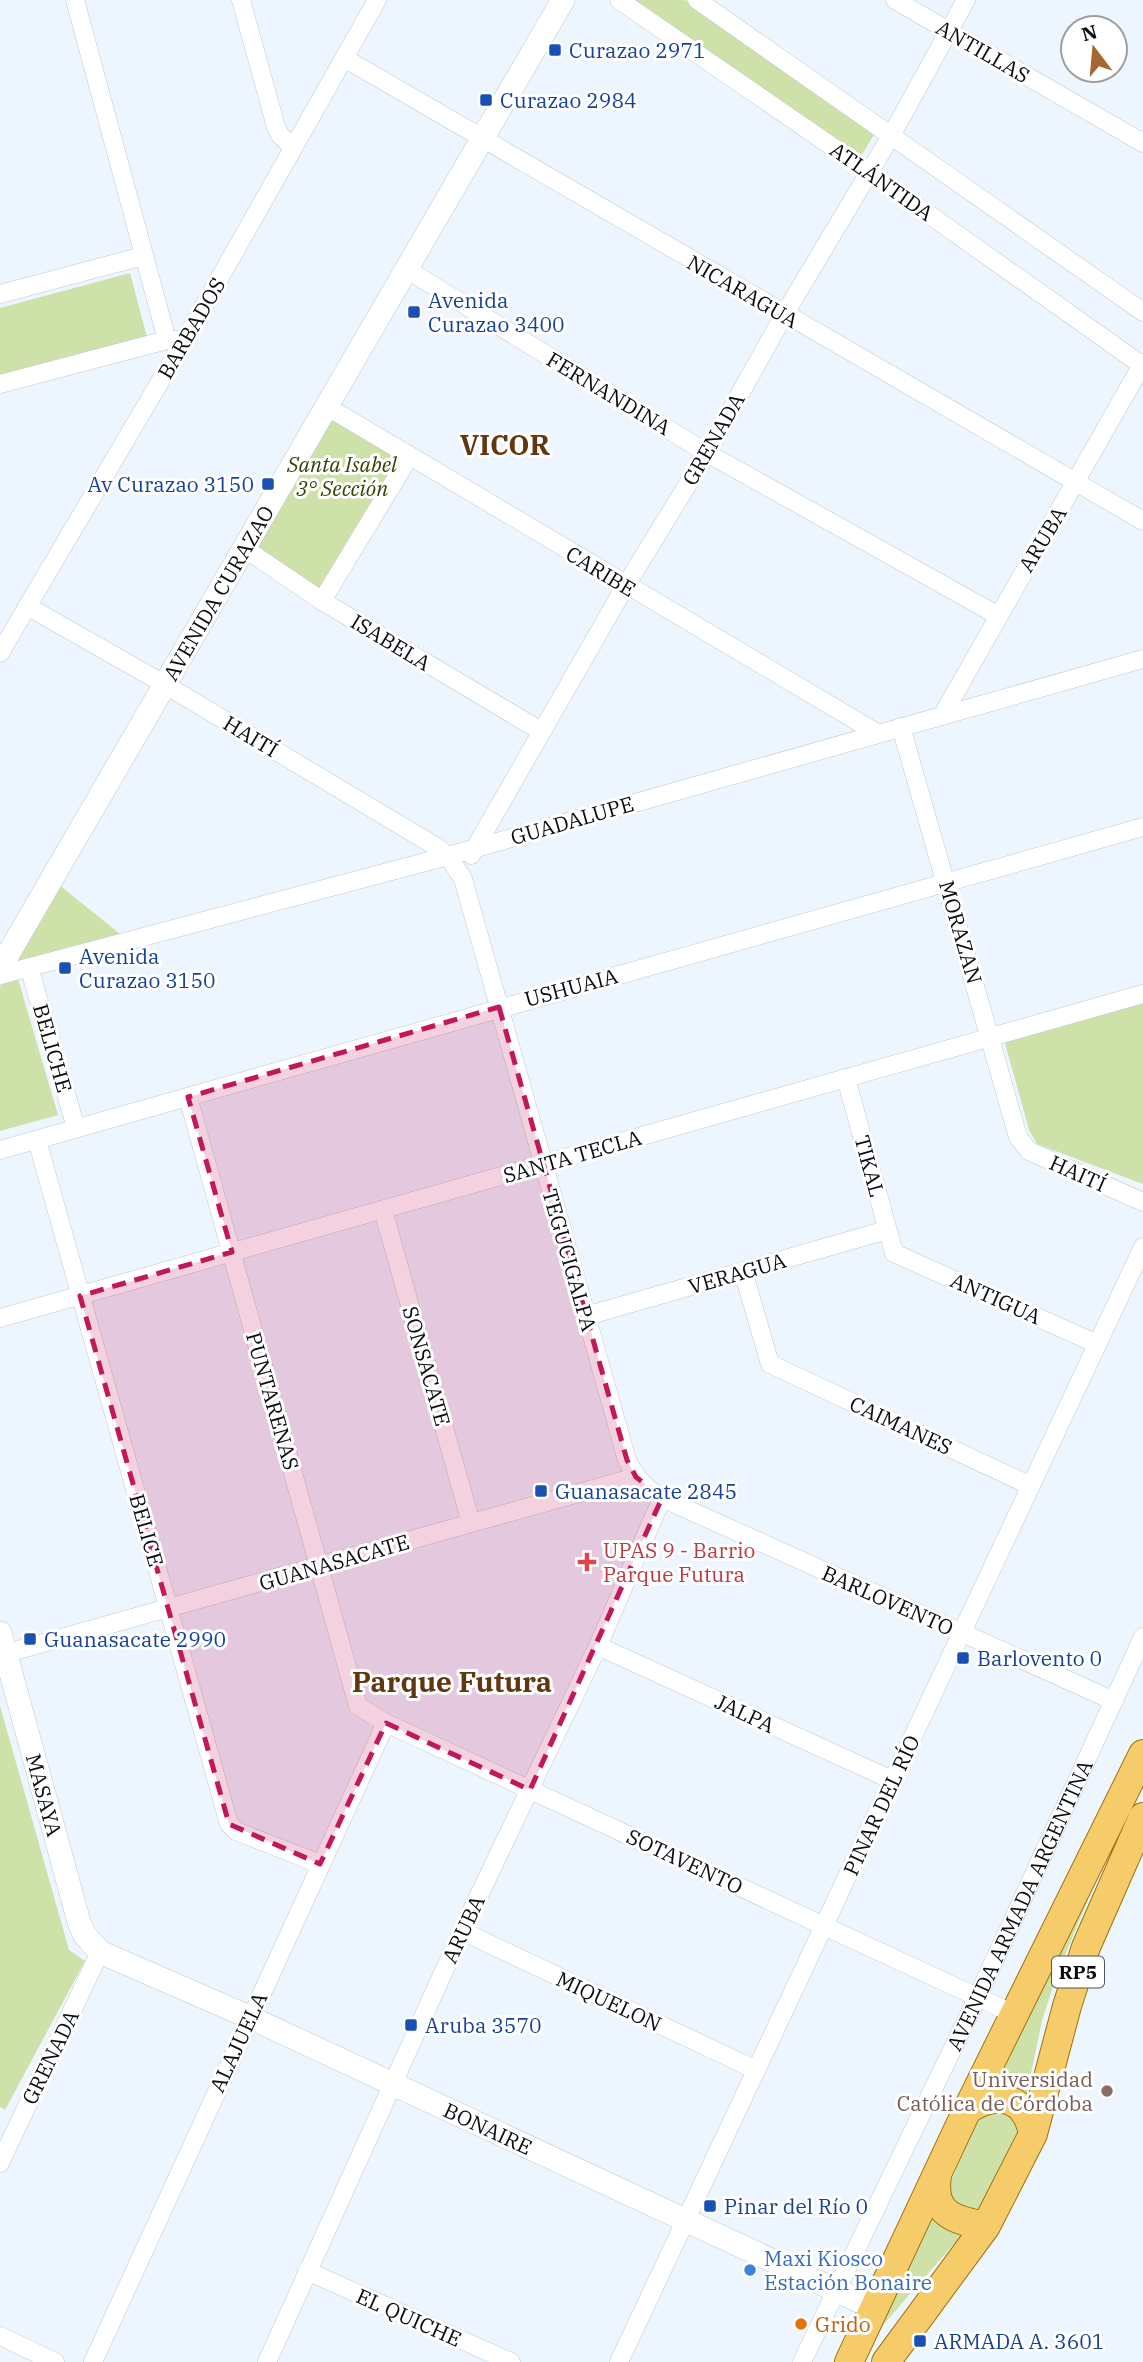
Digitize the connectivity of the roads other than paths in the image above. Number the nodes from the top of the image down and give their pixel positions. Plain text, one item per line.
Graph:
1 (75, 0) edge
2 (241, 0) edge
3 (377, 0) edge
4 (563, 0) edge
5 (619, 0) edge
6 (697, 0) edge
7 (895, 0) edge
8 (966, 0) edge
9 (948, 31) junction
10 (344, 58) junction
11 (891, 136) junction
12 (483, 139) junction
13 (1143, 143) edge
14 (293, 148) junction
15 (869, 172) junction
16 (143, 257) junction
17 (406, 269) junction
18 (0, 294) edge
19 (1143, 312) edge
20 (785, 315) junction
21 (176, 340) junction
22 (1143, 364) edge
23 (0, 384) edge
24 (326, 406) junction
25 (707, 453) junction
26 (409, 457) junction
27 (1075, 483) junction
28 (1143, 522) edge
29 (244, 548) junction
30 (626, 585) junction
31 (322, 601) junction
32 (27, 606) junction
33 (997, 615) junction
34 (0, 653) edge
35 (1143, 659) edge
36 (164, 684) junction
37 (942, 716) junction
38 (901, 727) junction
39 (541, 731) junction
40 (877, 733) junction
41 (1143, 827) edge
42 (473, 849) junction
43 (449, 856) junction
44 (463, 879) junction
45 (947, 884) junction
46 (29, 967) junction
47 (0, 968) edge
48 (0, 975) edge
49 (1143, 994) edge
50 (499, 1007) junction
51 (991, 1037) junction
52 (846, 1078) junction
53 (188, 1097) junction
54 (76, 1128) junction
55 (1018, 1137) joint
56 (37, 1140) junction
57 (0, 1150) edge
58 (543, 1164) junction
59 (1143, 1202) edge
60 (383, 1210) junction
61 (887, 1230) junction
62 (1143, 1247) edge
63 (232, 1252) junction
64 (894, 1253) joint
65 (743, 1271) junction
66 (79, 1296) junction
67 (586, 1317) junction
68 (0, 1318) edge
69 (1097, 1344) junction
70 (636, 1478) junction
71 (1031, 1486) junction
72 (662, 1497) junction
73 (471, 1523) junction
74 (319, 1566) junction
75 (169, 1607) junction
76 (962, 1633) junction
77 (1143, 1637) edge
78 (598, 1646) junction
79 (2, 1647) edge
80 (1114, 1701) junction
81 (358, 1706) joint
82 (386, 1723) junction
83 (1143, 1754) edge
84 (892, 1780) junction
85 (530, 1790) junction
86 (1143, 1817) edge
87 (320, 1864) junction
88 (824, 1926) junction
89 (462, 1931) junction
90 (100, 1952) junction
91 (976, 1998) junction
92 (1014, 2014) junction
93 (250, 2017) junction
94 (756, 2070) junction
95 (392, 2083) junction
96 (967, 2110) junction
97 (8, 2126) edge
98 (1033, 2134) junction
99 (0, 2163) edge
100 (937, 2176) junction
101 (685, 2220) junction
102 (986, 2225) junction
103 (307, 2271) junction
104 (835, 2290) junction
105 (874, 2308) junction
106 (0, 2336) edge
107 (888, 2359) edge
108 (55, 2362) edge
109 (93, 2362) edge
110 (267, 2362) edge
111 (511, 2362) edge
112 (619, 2362) edge
113 (802, 2362) edge
114 (849, 2362) edge

1 - 16 street
2 - 14 street
3 - 10 street, BARBADOS
4 - 12 street, AVENIDA CURAZAO
5 - 15 street, ATLÁNTIDA
6 - 11 street, ATLÁNTIDA
7 - 9 street, ANTILLAS
8 - 9 street, GRENADA
9 - 11 street, GRENADA
9 - 13 street, ANTILLAS
10 - 12 street, NICARAGUA
10 - 14 street, BARBADOS
11 - 15 street, GRENADA
11 - 19 street, ATLÁNTIDA
12 - 17 street, AVENIDA CURAZAO
12 - 20 street, NICARAGUA
14 - 21 street, BARBADOS
15 - 20 street, GRENADA
15 - 22 street, ATLÁNTIDA
16 - 18 street
16 - 21 street
17 - 24 street, AVENIDA CURAZAO
17 - 25 street, FERNANDINA
20 - 25 street, GRENADA
20 - 27 street, NICARAGUA
21 - 23 street
21 - 32 street, BARBADOS
22 - 27 street, ARUBA
24 - 26 street, CARIBE
24 - 29 street, AVENIDA CURAZAO
25 - 30 street, GRENADA
25 - 33 street, FERNANDINA
26 - 30 street, CARIBE
26 - 31 street
27 - 28 street, NICARAGUA
27 - 33 street, ARUBA
29 - 31 street, ISABELA
29 - 36 street, AVENIDA CURAZAO
30 - 39 street, GRENADA
30 - 40 street, CARIBE
31 - 39 street, ISABELA
32 - 34 street, BARBADOS
32 - 36 street, HAITÍ
33 - 37 street, ARUBA
35 - 37 street, GUADALUPE
36 - 43 street, HAITÍ
36 - 47 street, AVENIDA CURAZAO
37 - 38 street, GUADALUPE
38 - 40 street, GUADALUPE
38 - 45 street, MORAZAN
39 - 42 street, GRENADA
40 - 42 street, GUADALUPE
41 - 45 street, USHUAIA
42 - 43 street, GUADALUPE
42 - 44 street, GRENADA
43 - 44 street, HAITÍ
43 - 46 street, GUADALUPE
44 - 50 street, TEGUCIGALPA
45 - 50 street, USHUAIA
45 - 51 street, MORAZAN
46 - 48 street, GUADALUPE
46 - 54 street, BELICHE
49 - 51 street, SANTA TECLA
50 - 53 street, USHUAIA
50 - 58 street, TEGUCIGALPA
51 - 52 street, SANTA TECLA
51 - 55 street, MORAZAN
52 - 58 street, SANTA TECLA
52 - 61 street, TIKAL
53 - 54 street, USHUAIA
53 - 63 street, PUNTARENAS
54 - 56 street, USHUAIA
55 - 59 street, HAITÍ
56 - 57 street, USHUAIA
56 - 66 street, BELICE
58 - 60 street, SANTA TECLA
58 - 67 street, TEGUCIGALPA
60 - 63 street, SANTA TECLA
60 - 73 street, SONSACATE
61 - 64 street, TIKAL
61 - 65 street, VERAGUA
62 - 69 street, PINAR DEL RÍO
63 - 66 street, SANTA TECLA
63 - 74 street, PUNTARENAS
64 - 69 street, ANTIGUA
65 - 67 street, VERAGUA
65 - 71 street, CAIMANES
66 - 68 street, SANTA TECLA
66 - 75 street, BELICE
67 - 70 street, TEGUCIGALPA
69 - 71 street, PINAR DEL RÍO
70 - 72 street
70 - 73 street, GUANASACATE
71 - 76 street, PINAR DEL RÍO
72 - 76 street, BARLOVENTO
72 - 78 street, ARUBA
73 - 74 street, GUANASACATE
74 - 75 street, GUANASACATE
74 - 81 street, PUNTARENAS
75 - 79 street, GUANASACATE
75 - 87 street, BELICE
76 - 80 street, BARLOVENTO
76 - 84 street, PINAR DEL RÍO
77 - 80 street, AVENIDA ARMADA ARGENTINA
78 - 84 street, JALPA
78 - 85 street, ARUBA
79 - 90 street, MASAYA
80 - 91 street, AVENIDA ARMADA ARGENTINA
81 - 82 street, SOTAVENTO
82 - 85 street, SOTAVENTO
82 - 87 street, ALAJUELA
83 - 92 main road, AVENIDA ARMADA ARGENTINA / RP5
84 - 88 street, PINAR DEL RÍO
85 - 88 street, SOTAVENTO
85 - 89 street, ARUBA
86 - 98 main road, RP5
87 - 93 street, ALAJUELA
88 - 91 street, SOTAVENTO
88 - 94 street, PINAR DEL RÍO
89 - 94 street, MIQUELON
89 - 95 street, ARUBA
90 - 93 street, BONAIRE
90 - 97 street, GRENADA
91 - 92 street, SOTAVENTO
91 - 104 street, AVENIDA ARMADA ARGENTINA
92 - 96 main road, AVENIDA ARMADA ARGENTINA / RP5
93 - 95 street, BONAIRE
93 - 109 street, ALAJUELA
94 - 101 street, PINAR DEL RÍO
95 - 101 street, BONAIRE
95 - 103 street, ARUBA
96 - 98 main road
96 - 100 main road, AVENIDA ARMADA ARGENTINA / RP5
97 - 99 street, GRENADA
98 - 102 main road, RP5
100 - 102 main road
100 - 105 main road, AVENIDA ARMADA ARGENTINA / RP5
101 - 104 street, BONAIRE
101 - 112 street, PINAR DEL RÍO
102 - 107 main road, RP5
103 - 110 street, ARUBA
103 - 111 street, EL QUICHE
104 - 105 street, BONAIRE
104 - 113 street, AVENIDA ARMADA ARGENTINA
105 - 114 main road, RP5
106 - 108 street

